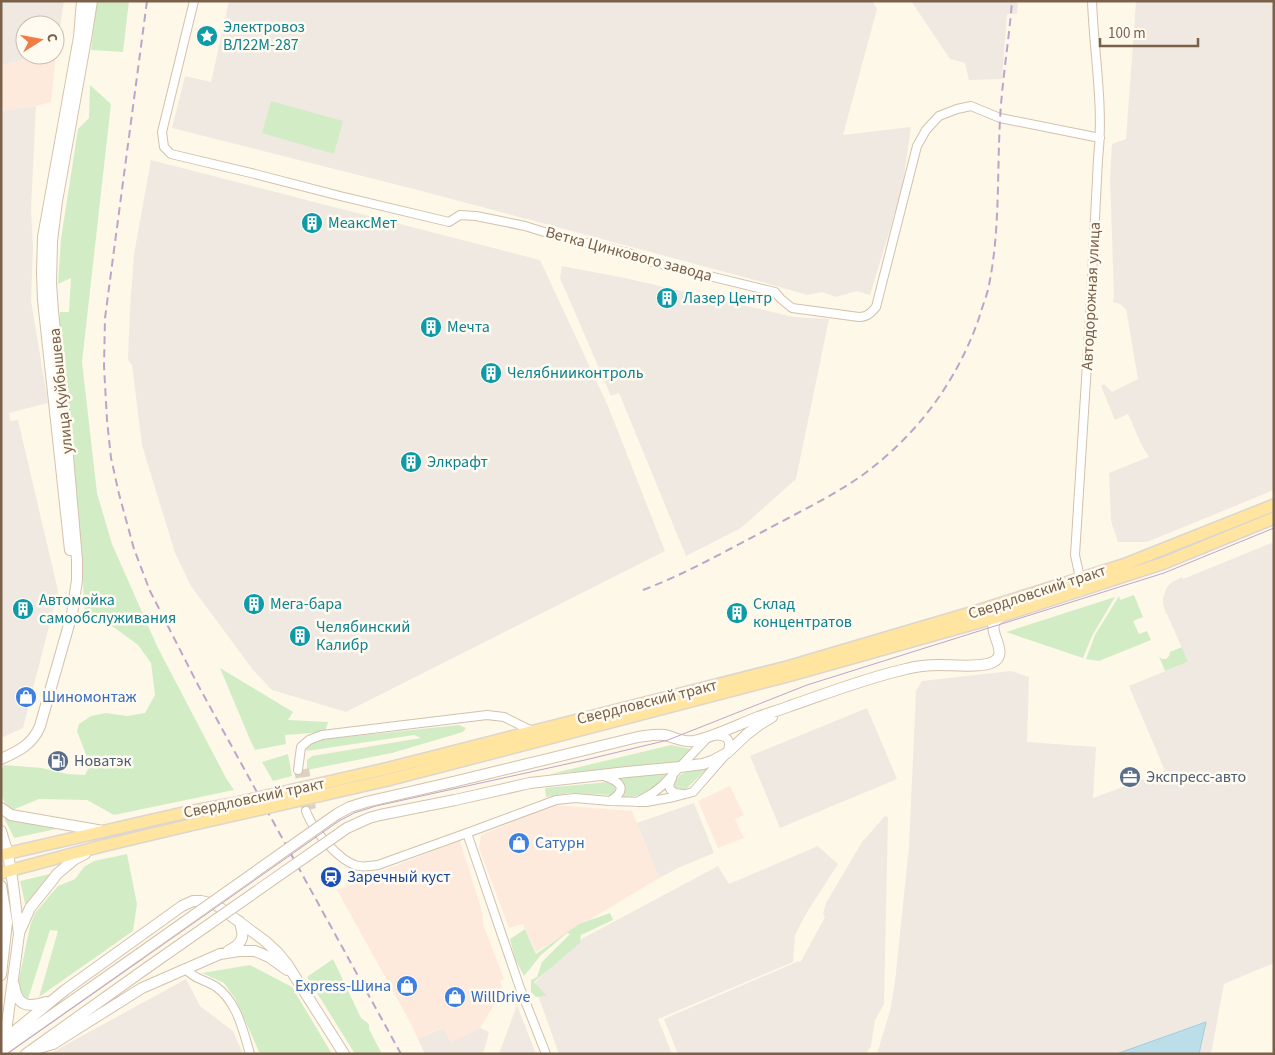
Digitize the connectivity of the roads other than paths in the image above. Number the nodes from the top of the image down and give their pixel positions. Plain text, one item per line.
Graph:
1 (82, 1) edge
2 (92, 1) edge
3 (194, 1) edge
4 (1092, 1) edge
5 (1100, 138) junction
6 (53, 200) junction
7 (65, 476) junction
8 (1274, 505) edge
9 (1274, 518) edge
10 (1080, 578) junction
11 (1083, 590) junction
12 (1001, 616) junction
13 (972, 624) junction
14 (993, 630) junction
15 (792, 706) junction
16 (532, 731) junction
17 (709, 736) junction
18 (727, 753) junction
19 (1, 754) edge
20 (1, 759) edge
21 (302, 769) tunnel mouth
22 (677, 770) junction
23 (601, 775) junction
24 (684, 795) junction
25 (610, 801) junction
26 (637, 802) junction
27 (1, 808) edge
28 (309, 810) tunnel mouth
29 (1, 831) edge
30 (106, 832) junction
31 (467, 833) junction
32 (98, 847) junction
33 (4, 854) edge
34 (6, 872) edge
35 (1, 886) edge
36 (239, 921) junction
37 (1, 931) edge
38 (19, 934) junction
39 (5, 945) junction
40 (220, 954) junction
41 (185, 969) junction
42 (1, 976) edge
43 (12, 977) junction
44 (297, 979) junction
45 (51, 1000) junction
46 (3, 1048) edge
47 (29, 1052) edge
48 (250, 1054) edge
49 (344, 1054) edge
50 (546, 1054) edge

1 - 6 main road, улица Куйбышева
2 - 6 main road, улица Куйбышева
3 - 5 street, Ветка Цинкового завода
4 - 5 street, Автодорожная улица
5 - 10 street, Автодорожная улица
6 - 7 main road, улица Куйбышева
7 - 19 main road, улица Куйбышева
7 - 20 main road, улица Куйбышева
8 - 10 main road, Свердловский тракт
9 - 11 main road, Свердловский тракт
10 - 11 main road, Автодорожная улица
10 - 16 main road, Свердловский тракт
11 - 12 main road, Свердловский тракт
12 - 13 main road, Свердловский тракт
12 - 14 main road
13 - 14 main road
13 - 32 main road, Свердловский тракт, bridge
14 - 15 main road
15 - 17 main road
15 - 18 main road
16 - 21 street
16 - 30 main road, Свердловский тракт, bridge
17 - 18 street
17 - 22 street
17 - 46 main road, bridge
18 - 22 main road
18 - 24 street
22 - 23 main road
22 - 24 street
22 - 26 street
23 - 25 street
23 - 47 main road, bridge
24 - 26 street
25 - 26 street
25 - 31 street
27 - 30 main road
28 - 31 street
29 - 33 main road
30 - 33 main road, Свердловский тракт
31 - 50 street
32 - 34 main road, Свердловский тракт
32 - 38 main road
33 - 34 main road
34 - 38 main road
35 - 39 main road
36 - 40 main road
36 - 44 main road
36 - 45 main road
37 - 39 main road
38 - 43 main road
39 - 42 main road
40 - 41 main road
40 - 44 main road
41 - 47 main road
41 - 48 street
43 - 45 main road
43 - 46 main road
44 - 49 main road
45 - 46 main road

